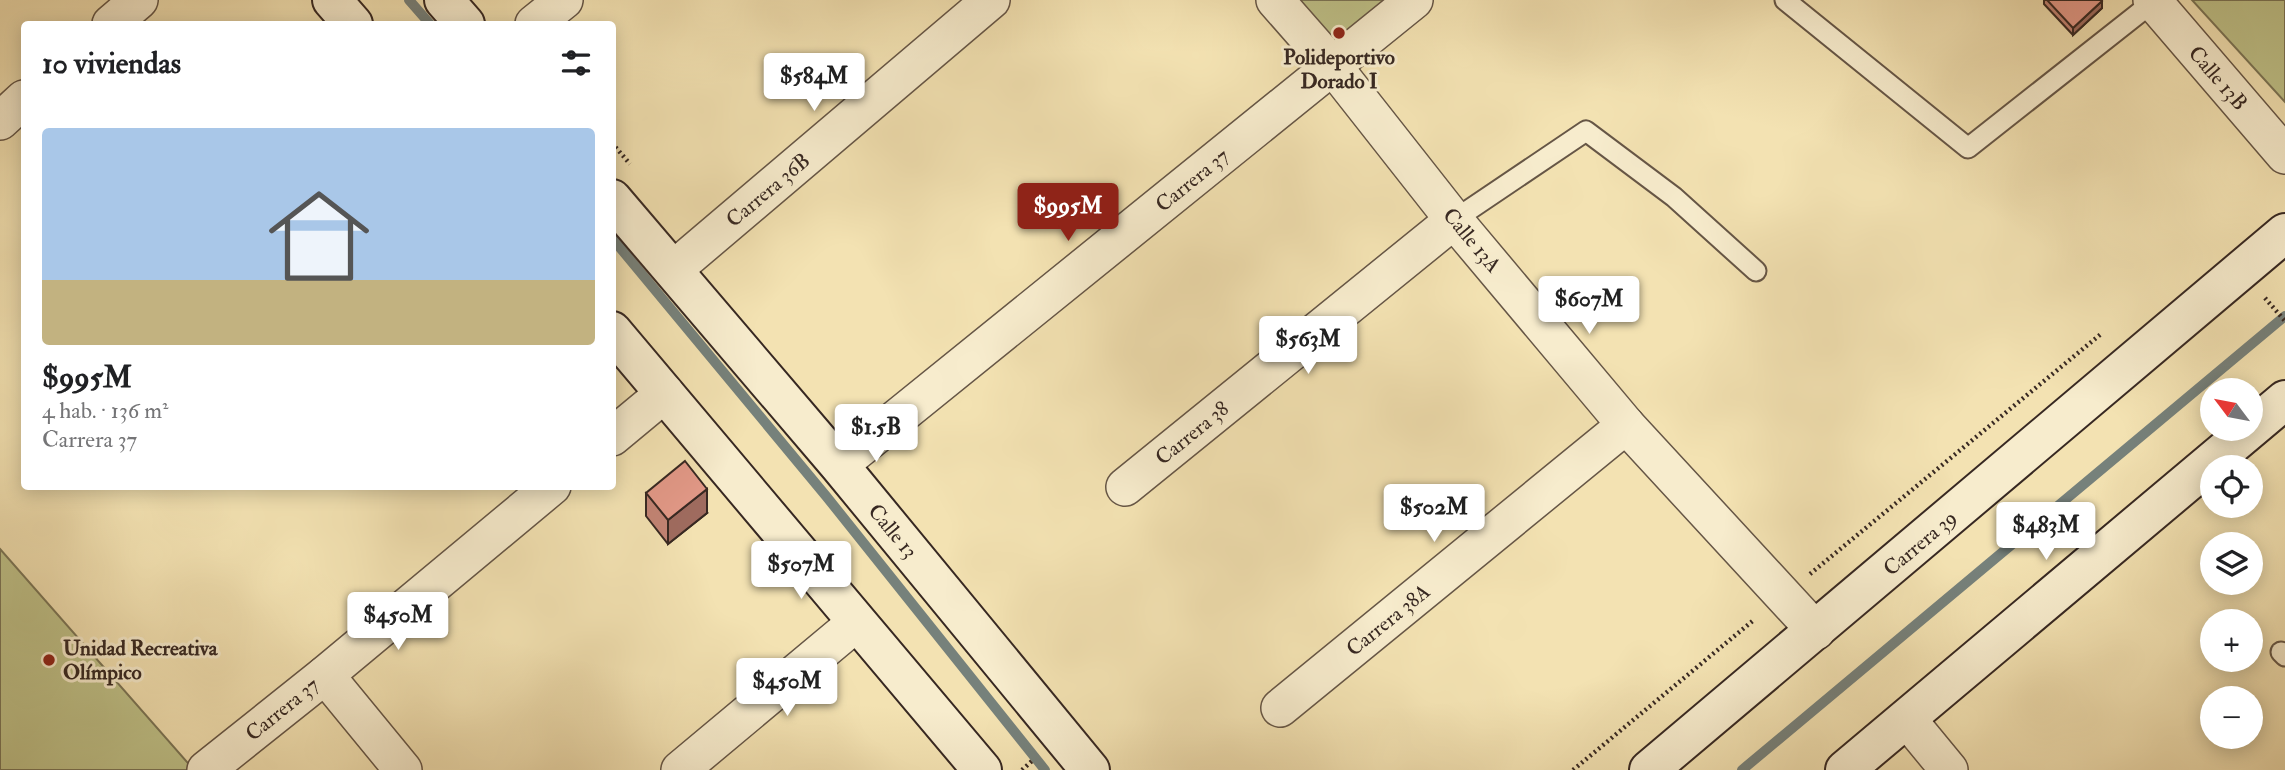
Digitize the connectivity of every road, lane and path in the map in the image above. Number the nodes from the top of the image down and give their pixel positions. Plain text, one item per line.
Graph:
1 (139, 0) edge
2 (331, 0) edge
3 (444, 0) edge
4 (564, 0) edge
5 (991, 0) edge
6 (1275, 0) edge
7 (1414, 0) edge
8 (1785, 0) edge
9 (2153, 1) edge
10 (114, 21) edge
11 (325, 21) edge
12 (350, 21) edge
13 (462, 21) edge
14 (538, 21) edge
15 (1332, 65) junction
16 (21, 103) edge
17 (0, 121) edge
18 (2285, 155) edge
19 (616, 204) edge
20 (1454, 220) junction
21 (2285, 233) edge
22 (673, 270) junction
23 (1756, 271) dead end
24 (2258, 290) dead end
25 (2285, 321) edge
26 (2104, 332) dead end
27 (616, 336) edge
28 (665, 393) junction
29 (2285, 400) edge
30 (1626, 425) junction
31 (616, 434) edge
32 (839, 466) junction
33 (1125, 487) dead end
34 (547, 490) edge
35 (1783, 596) junction
36 (857, 622) junction
37 (1816, 631) junction
38 (325, 675) junction
39 (1280, 708) dead end
40 (1907, 719) junction
41 (206, 770) edge
42 (403, 770) edge
43 (680, 770) edge
44 (982, 770) edge
45 (1090, 770) edge
46 (1573, 770) edge
47 (1649, 770) edge
48 (1845, 770) edge
49 (1949, 770) edge

1 - 10 street
2 - 11 lane
2 - 12 main road
3 - 13 main road
4 - 14 street
5 - 22 street, Carrera 36B
6 - 15 street, Calle 13A
7 - 15 street, Carrera 37
8 - 9 lane
9 - 18 street, Calle 13B
15 - 20 street, Calle 13A
15 - 32 street, Carrera 37
16 - 17 street
19 - 22 main road, Calle 13
20 - 23 lane
20 - 30 street, Calle 13A
20 - 33 street, Carrera 38
21 - 37 main road, Carrera 39
22 - 32 main road, Calle 13
24 - 25 path
26 - 35 path
27 - 28 main road
28 - 31 street
28 - 36 main road
29 - 40 main road
30 - 35 street, Calle 13A
30 - 39 street, Carrera 38A
32 - 45 main road, Calle 13
34 - 38 street, Carrera 37
35 - 37 street, Calle 13A
35 - 46 path
36 - 43 street
36 - 44 main road
37 - 47 main road, Carrera 39
38 - 41 street, Carrera 37
38 - 42 street
40 - 48 main road
40 - 49 street

